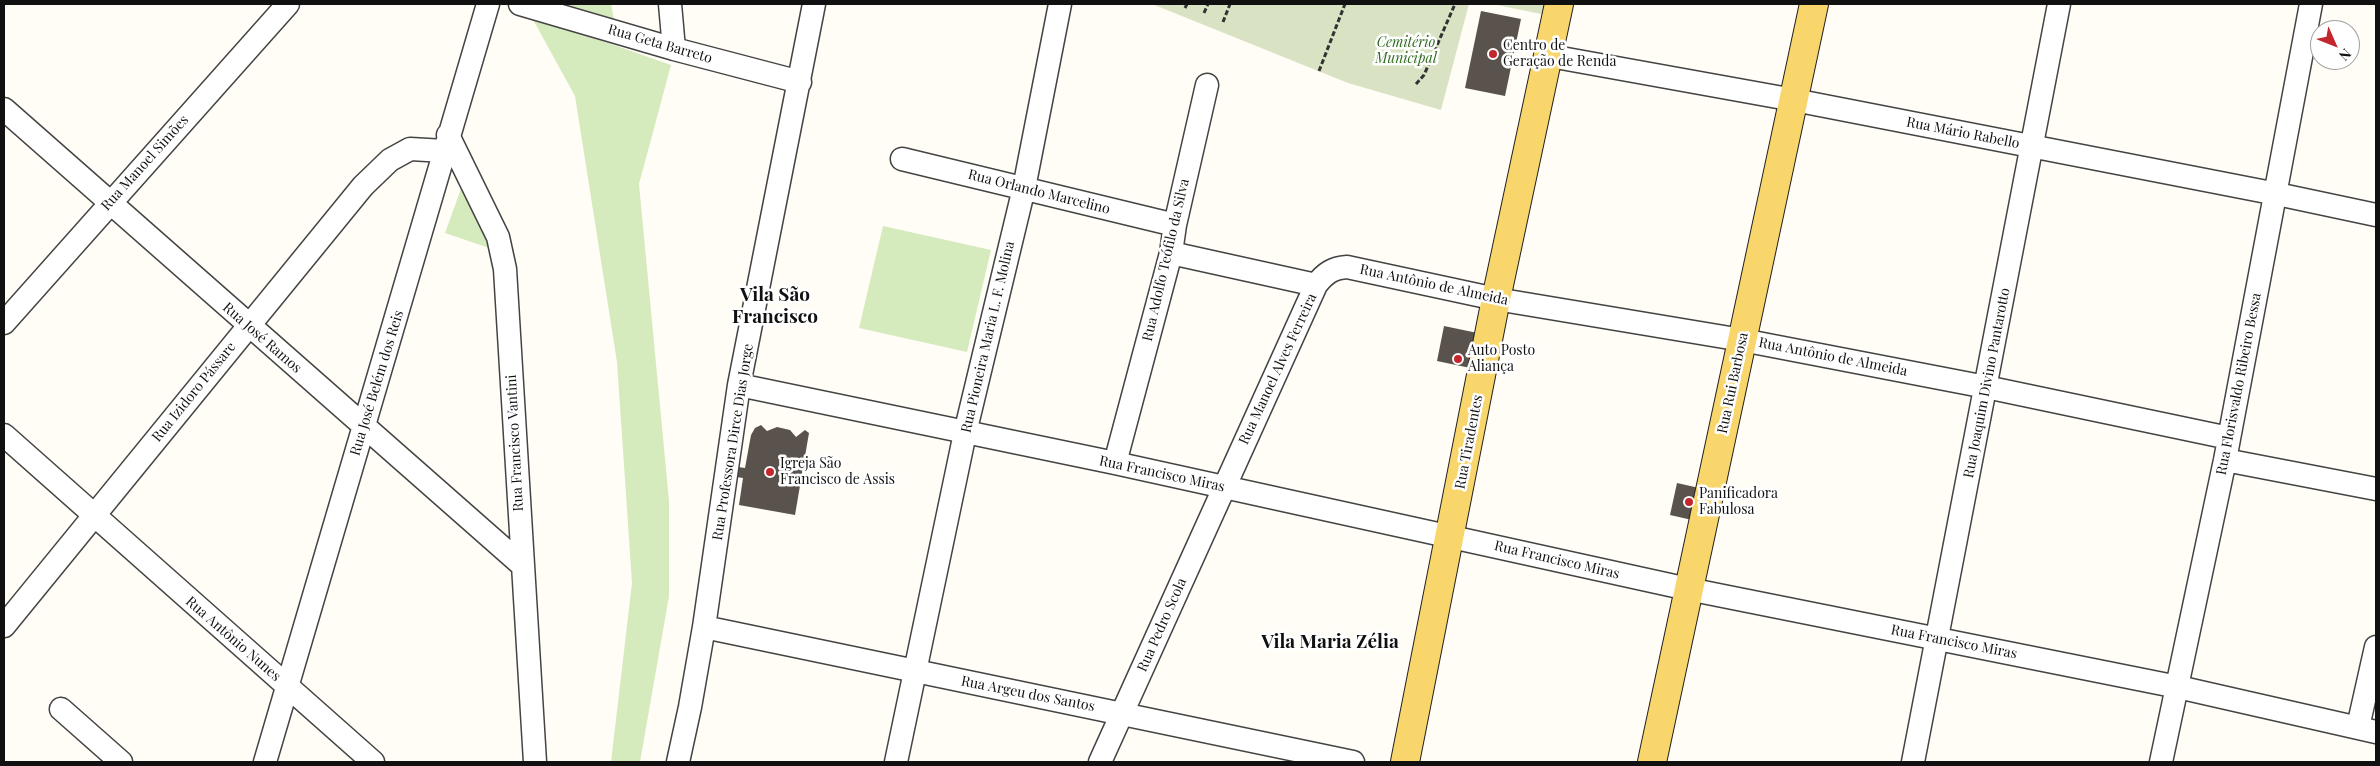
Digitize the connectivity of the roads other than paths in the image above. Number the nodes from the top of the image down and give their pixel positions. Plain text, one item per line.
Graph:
1 (288, 4) edge
2 (488, 4) edge
3 (520, 4) edge
4 (670, 4) edge
5 (814, 4) edge
6 (1060, 4) edge
7 (1559, 4) edge
8 (1814, 4) edge
9 (2059, 4) edge
10 (2311, 4) edge
11 (674, 49) junction
12 (1550, 56) junction
13 (800, 82) junction
14 (1207, 85) dead end
15 (1794, 100) junction
16 (4, 109) edge
17 (447, 143) junction
18 (2032, 147) junction
19 (902, 159) dead end
20 (1024, 188) junction
21 (2276, 194) junction
22 (110, 203) junction
23 (2376, 215) edge
24 (1176, 225) junction
25 (1171, 253) junction
26 (1347, 267) joint
27 (1316, 285) junction
28 (1496, 299) junction
29 (4, 323) edge
30 (248, 325) junction
31 (1742, 340) junction
32 (740, 385) junction
33 (1986, 387) junction
34 (363, 426) junction
35 (965, 433) junction
36 (4, 435) edge
37 (2229, 438) junction
38 (2225, 460) junction
39 (1115, 463) junction
40 (1224, 487) junction
41 (2376, 489) edge
42 (93, 516) junction
43 (1449, 536) junction
44 (522, 565) junction
45 (1688, 590) junction
46 (4, 626) edge
47 (704, 627) junction
48 (1936, 639) junction
49 (2376, 647) edge
50 (914, 671) junction
51 (288, 687) junction
52 (2178, 687) junction
53 (61, 709) dead end
54 (1122, 713) junction
55 (2367, 729) edge
56 (108, 758) edge
57 (265, 762) edge
58 (373, 762) edge
59 (535, 762) edge
60 (678, 762) edge
61 (896, 762) edge
62 (1100, 762) edge
63 (1353, 762) edge
64 (1405, 762) edge
65 (1652, 762) edge
66 (1913, 762) edge
67 (2161, 762) edge

1 - 22 street, Rua Manoel Simões
2 - 17 street, Rua José Belém dos Reis
3 - 11 street, Rua Geta Barreto
4 - 11 street
5 - 13 street, Rua Professora Dirce Dias Jorge
6 - 20 street, Rua Pioneira Maria L. F. Molina
7 - 12 main road, Rua Tiradentes
8 - 15 main road, Rua Rui Barbosa
9 - 18 street, Rua Joaquim Divino Pantarotto
10 - 21 street, Rua Florisvaldo Ribeiro Bessa
11 - 13 street, Rua Geta Barreto
12 - 15 street, Rua Mário Rabello
12 - 28 main road, Rua Tiradentes
13 - 32 street, Rua Professora Dirce Dias Jorge
14 - 24 street, Rua Adolfo Teófilo da Silva
15 - 18 street, Rua Mário Rabello
15 - 31 main road, Rua Rui Barbosa
16 - 22 street, Rua José Ramos
17 - 30 street, Rua Izidoro Pássare
17 - 34 street, Rua José Belém dos Reis
17 - 44 street, Rua Francisco Vantini
18 - 21 street, Rua Mário Rabello
18 - 33 street, Rua Joaquim Divino Pantarotto
19 - 20 street, Rua Orlando Marcelino
20 - 24 street, Rua Orlando Marcelino
20 - 35 street, Rua Pioneira Maria L. F. Molina
21 - 23 street, Rua Mário Rabello
21 - 37 street, Rua Florisvaldo Ribeiro Bessa
22 - 29 street, Rua Manoel Simões
22 - 30 street, Rua José Ramos
24 - 25 street, Rua Adolfo Teófilo da Silva
25 - 27 street
25 - 39 street, Rua Adolfo Teófilo da Silva
26 - 27 street, Rua Manoel Alves Ferreira
26 - 28 street, Rua Antônio de Almeida
27 - 40 street, Rua Manoel Alves Ferreira
28 - 31 street, Rua Antônio de Almeida
28 - 43 main road, Rua Tiradentes
30 - 34 street, Rua José Ramos
30 - 42 street, Rua Izidoro Pássare
31 - 33 street, Rua Antônio de Almeida
31 - 45 main road, Rua Rui Barbosa
32 - 35 street, Rua Francisco Miras
32 - 47 street, Rua Professora Dirce Dias Jorge
33 - 37 street, Rua Antônio de Almeida
33 - 48 street, Rua Joaquim Divino Pantarotto
34 - 44 street, Rua José Ramos
34 - 51 street, Rua José Belém dos Reis
35 - 39 street, Rua Francisco Miras
35 - 50 street, Rua Pioneira Maria L. F. Molina
36 - 42 street, Rua Antônio Nunes
37 - 38 street, Rua Florisvaldo Ribeiro Bessa
38 - 41 street
38 - 52 street, Rua Florisvaldo Ribeiro Bessa
39 - 40 street, Rua Francisco Miras
40 - 43 street, Rua Francisco Miras
40 - 54 street, Rua Pedro Scola
42 - 46 street, Rua Izidoro Pássare
42 - 51 street, Rua Antônio Nunes
43 - 45 street, Rua Francisco Miras
43 - 64 main road, Rua Tiradentes
44 - 59 street, Rua Francisco Vantini
45 - 48 street, Rua Francisco Miras
45 - 65 main road, Rua Rui Barbosa
47 - 50 street, Rua Argeu dos Santos
47 - 60 street, Rua Professora Dirce Dias Jorge
48 - 52 street, Rua Francisco Miras
48 - 66 street, Rua Joaquim Divino Pantarotto
49 - 55 street
50 - 54 street, Rua Argeu dos Santos
50 - 61 street, Rua Pioneira Maria L. F. Molina
51 - 57 street, Rua José Belém dos Reis
51 - 58 street, Rua Antônio Nunes
52 - 55 street, Rua Francisco Miras
52 - 67 street, Rua Florisvaldo Ribeiro Bessa
53 - 56 street
54 - 62 street, Rua Pedro Scola
54 - 63 street, Rua Argeu dos Santos

